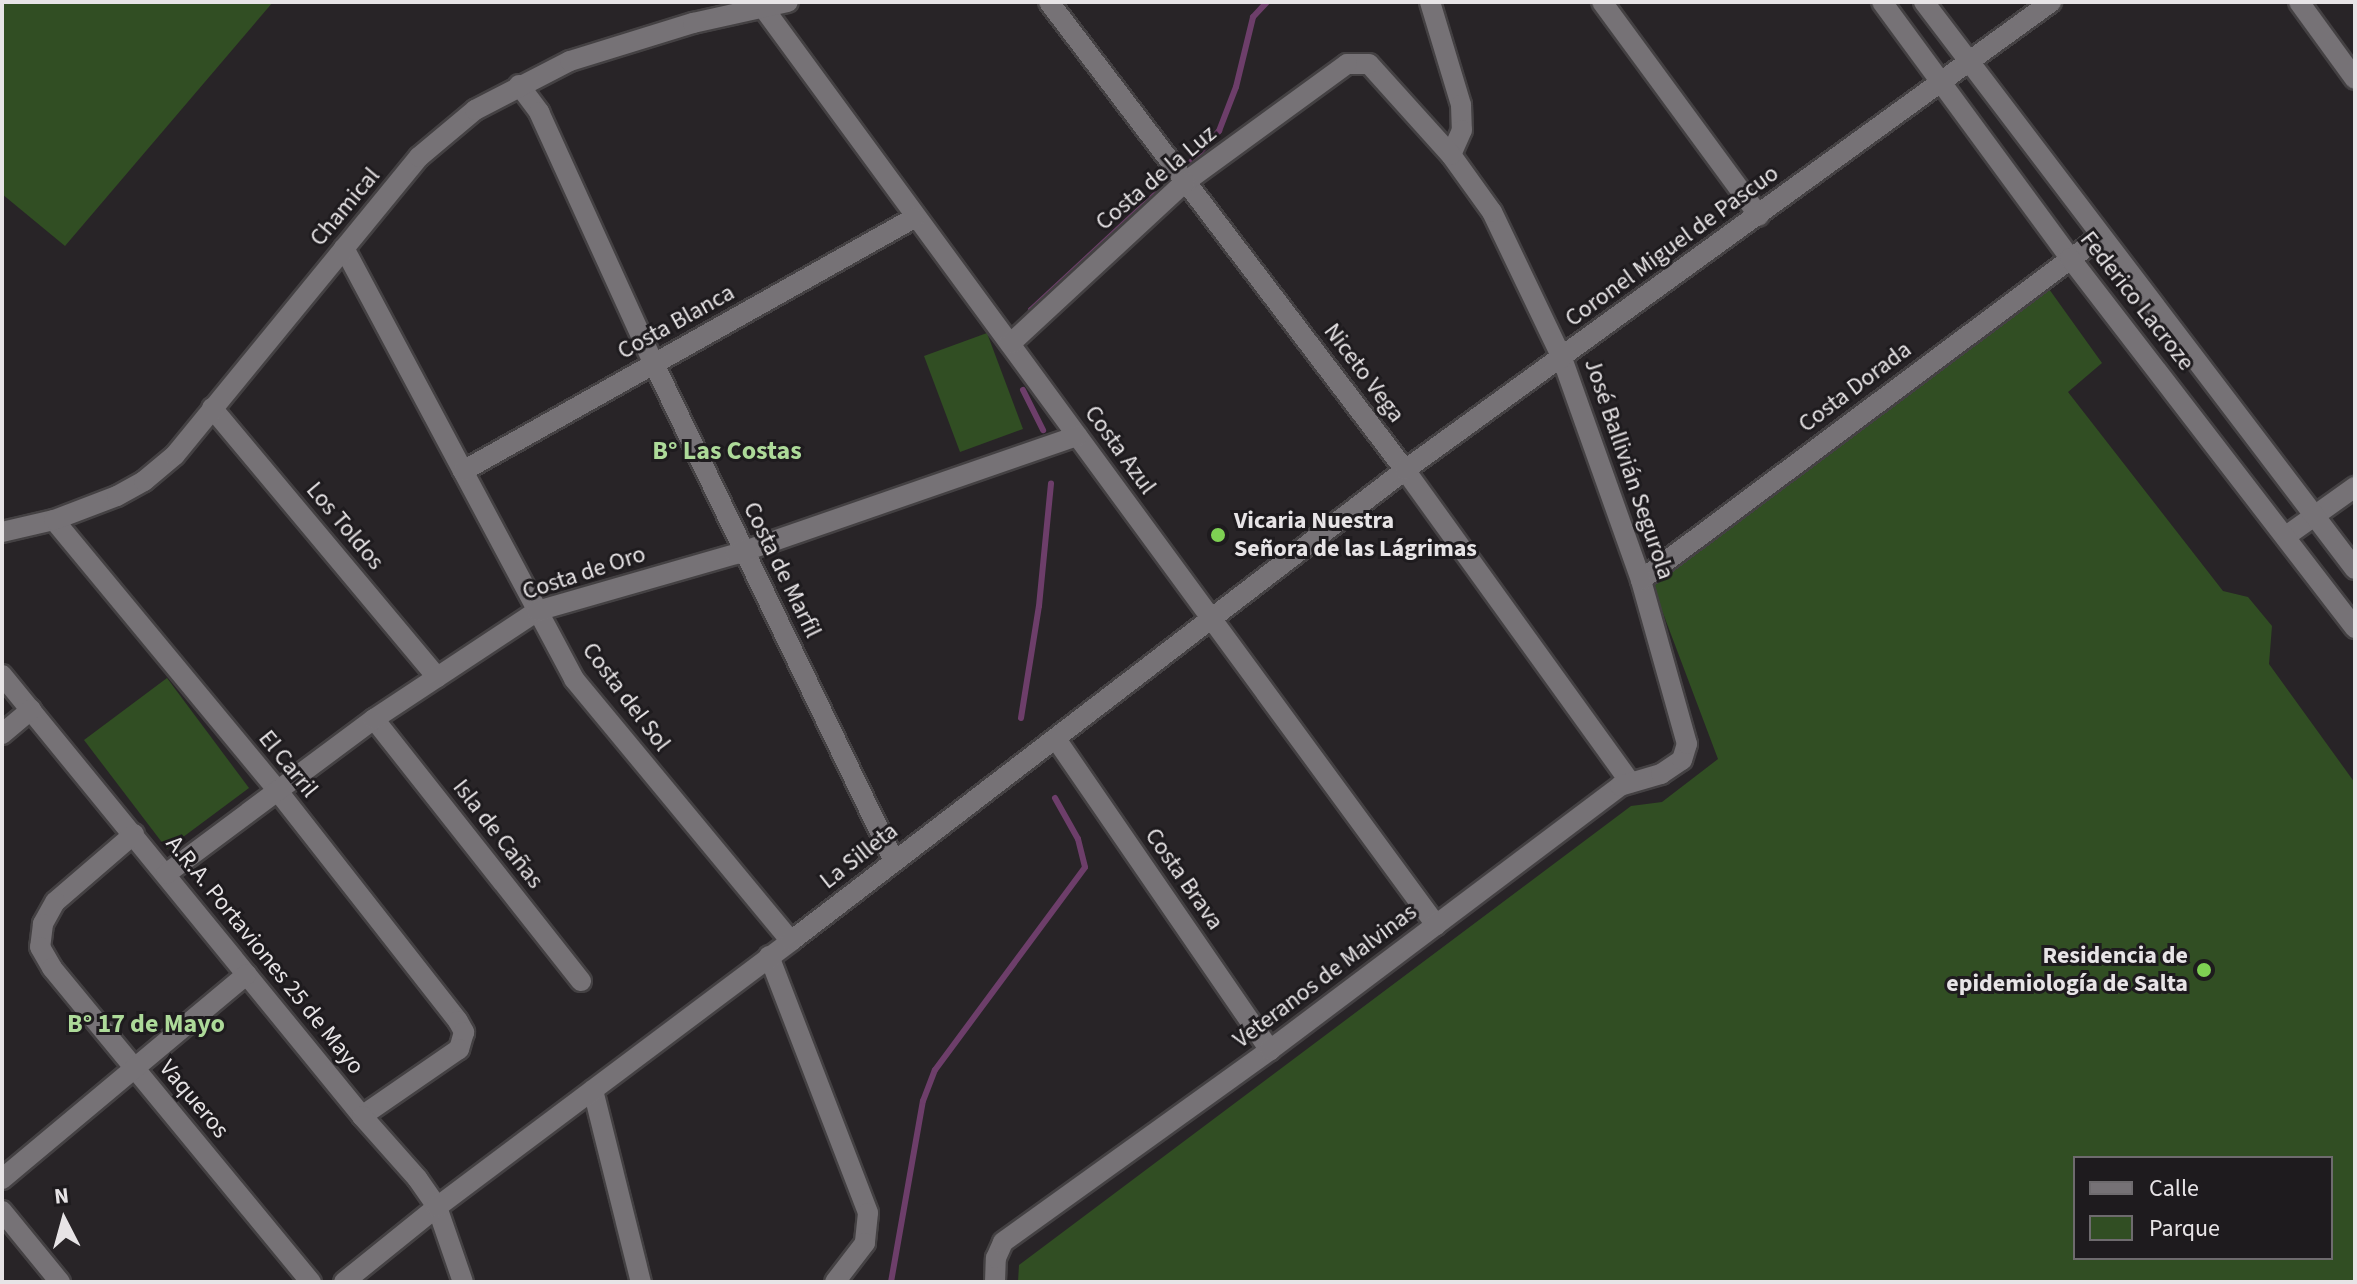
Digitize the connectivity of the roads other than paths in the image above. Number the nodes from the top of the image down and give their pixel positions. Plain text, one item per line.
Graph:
1 (788, 2) edge
2 (1049, 2) edge
3 (1430, 2) edge
4 (1602, 2) edge
5 (1882, 2) edge
6 (1924, 2) edge
7 (2051, 2) edge
8 (2299, 2) edge
9 (762, 6) junction
10 (1969, 63) junction
11 (1347, 64) joint
12 (2355, 79) edge
13 (1942, 82) junction
14 (519, 85) junction
15 (1451, 155) junction
16 (1185, 182) junction
17 (1759, 216) junction
18 (914, 218) junction
19 (2100, 237) junction
20 (344, 248) junction
21 (2070, 258) junction
22 (1010, 344) junction
23 (1562, 358) junction
24 (654, 364) junction
25 (212, 408) junction
26 (1077, 436) junction
27 (1405, 470) junction
28 (463, 471) junction
29 (2355, 487) edge
30 (2315, 516) junction
31 (54, 520) junction
32 (2, 532) edge
33 (2286, 536) junction
34 (744, 551) junction
35 (2355, 569) edge
36 (1641, 580) junction
37 (537, 611) junction
38 (1212, 619) junction
39 (2355, 628) edge
40 (2, 675) edge
41 (437, 677) junction
42 (31, 710) junction
43 (374, 719) junction
44 (2, 734) edge
45 (1056, 739) junction
46 (1687, 744) joint
47 (1630, 782) junction
48 (277, 790) junction
49 (134, 834) junction
50 (894, 861) junction
51 (166, 874) junction
52 (1436, 925) junction
53 (791, 941) junction
54 (769, 956) junction
55 (247, 974) junction
56 (581, 981) dead end
57 (1270, 1050) junction
58 (135, 1068) junction
59 (593, 1090) junction
60 (362, 1116) junction
61 (2, 1179) edge
62 (437, 1207) junction
63 (2, 1211) edge
64 (60, 1282) edge
65 (311, 1282) edge
66 (344, 1282) edge
67 (463, 1282) edge
68 (641, 1282) edge
69 (835, 1282) edge
70 (995, 1282) edge

1 - 9 street, Chamical
2 - 16 street, Niceto Vega
3 - 15 street
4 - 17 street
5 - 13 street, Federico Lacroze
6 - 10 street, Federico Lacroze
7 - 10 street, Coronel Miguel de Pascuo
8 - 12 street
9 - 14 street, Chamical
9 - 18 street, Costa Azul
10 - 13 street, Coronel Miguel de Pascuo
10 - 19 street, Federico Lacroze
11 - 15 street, José Ballivián Segurola
11 - 16 street, Costa de la Luz
13 - 17 street, Coronel Miguel de Pascuo
13 - 21 street, Federico Lacroze
14 - 20 street, Chamical
14 - 24 street, Costa de Marfil
15 - 23 street, José Ballivián Segurola
16 - 22 street, Costa de la Luz
16 - 27 street, Niceto Vega
17 - 23 street, Coronel Miguel de Pascuo
18 - 22 street, Costa Azul
18 - 24 street, Costa Blanca
19 - 21 street, Costa Dorada
19 - 30 street, Federico Lacroze
20 - 25 street, Chamical
20 - 28 street, Costa del Sol
21 - 33 street, Federico Lacroze
21 - 36 street, Costa Dorada
22 - 26 street, Costa Azul
23 - 27 street, Coronel Miguel de Pascuo
23 - 36 street, José Ballivián Segurola
24 - 28 street, Costa Blanca
24 - 34 street, Costa de Marfil
25 - 31 street, Chamical
25 - 41 street, Los Toldos
26 - 34 street, Costa de Oro
26 - 38 street, Costa Azul
27 - 38 street, La Silleta
27 - 47 street, Niceto Vega
28 - 37 street, Costa del Sol
29 - 30 street
30 - 33 street
30 - 35 street, Federico Lacroze
31 - 32 street, Chamical
31 - 48 street, El Carril
33 - 39 street, Federico Lacroze
34 - 37 street, Costa de Oro
34 - 50 street, Costa de Marfil
36 - 46 street, José Ballivián Segurola
37 - 41 street, Costa de Oro
37 - 53 street, Costa del Sol
38 - 45 street, La Silleta
38 - 52 street, Costa Azul
40 - 42 street, A.R.A. Portaviones 25 de Mayo
41 - 43 street, Costa de Oro
42 - 44 street
42 - 49 street, A.R.A. Portaviones 25 de Mayo
43 - 48 street, Costa de Oro
43 - 56 street, Isla de Cañas
45 - 50 street, La Silleta
45 - 57 street, Costa Brava
46 - 47 street, Veteranos de Malvinas
47 - 52 street, Veteranos de Malvinas
48 - 51 street, Costa de Oro
48 - 60 street, El Carril
49 - 51 street, A.R.A. Portaviones 25 de Mayo
49 - 58 street, Vaqueros
50 - 53 street, La Silleta
51 - 55 street, A.R.A. Portaviones 25 de Mayo
52 - 57 street, Veteranos de Malvinas
53 - 54 street, La Silleta
54 - 59 street, La Silleta
54 - 69 street
55 - 58 street
55 - 60 street, A.R.A. Portaviones 25 de Mayo
57 - 70 street, Veteranos de Malvinas
58 - 61 street
58 - 65 street, Vaqueros
59 - 62 street, La Silleta
59 - 68 street
60 - 62 street, A.R.A. Portaviones 25 de Mayo
62 - 66 street, La Silleta
62 - 67 street, A.R.A. Portaviones 25 de Mayo
63 - 64 street

